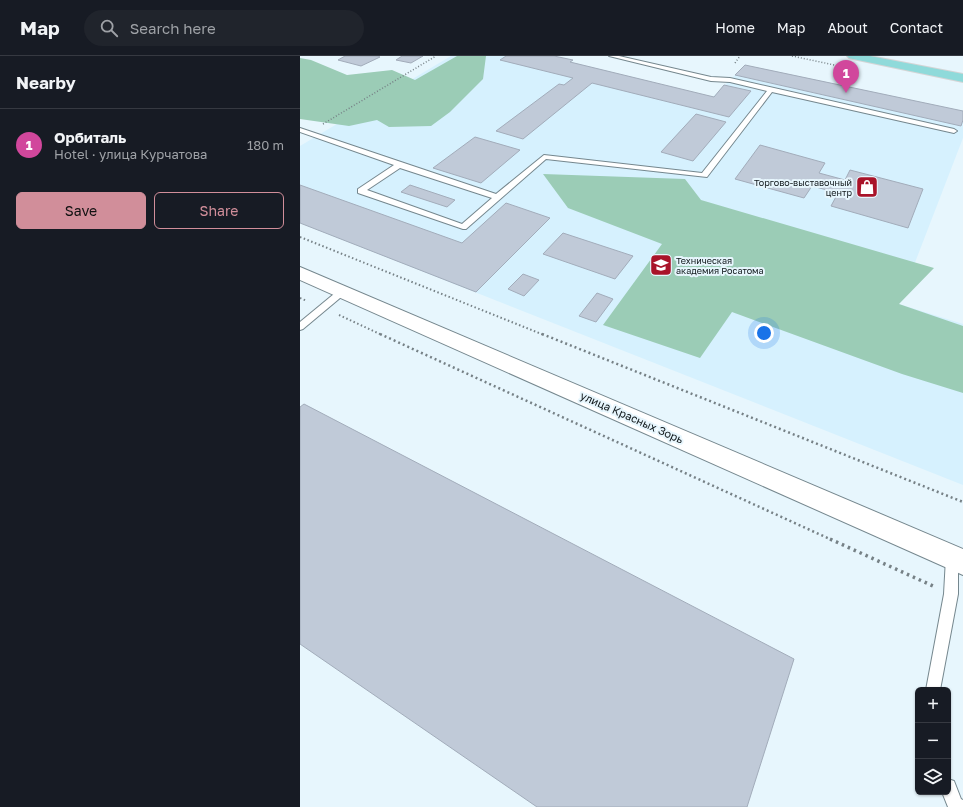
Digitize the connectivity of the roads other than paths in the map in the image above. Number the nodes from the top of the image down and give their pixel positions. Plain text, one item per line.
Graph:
1 (612, 56) edge
2 (853, 56) edge
3 (624, 57) edge
4 (963, 78) edge
5 (771, 90) junction
6 (300, 130) edge
7 (954, 130) dead end
8 (399, 165) junction
9 (497, 197) junction
10 (300, 272) edge
11 (343, 291) junction
12 (300, 327) edge
13 (958, 560) edge
14 (934, 687) edge
15 (951, 795) edge
16 (959, 807) edge

1 - 3 lane
2 - 4 main road
3 - 5 lane
5 - 7 lane
5 - 9 lane
6 - 8 lane
8 - 9 lane
8 - 9 lane
10 - 11 street, улица Красных Зорь
11 - 12 lane
11 - 13 street, улица Красных Зорь
13 - 14 lane
15 - 16 lane

